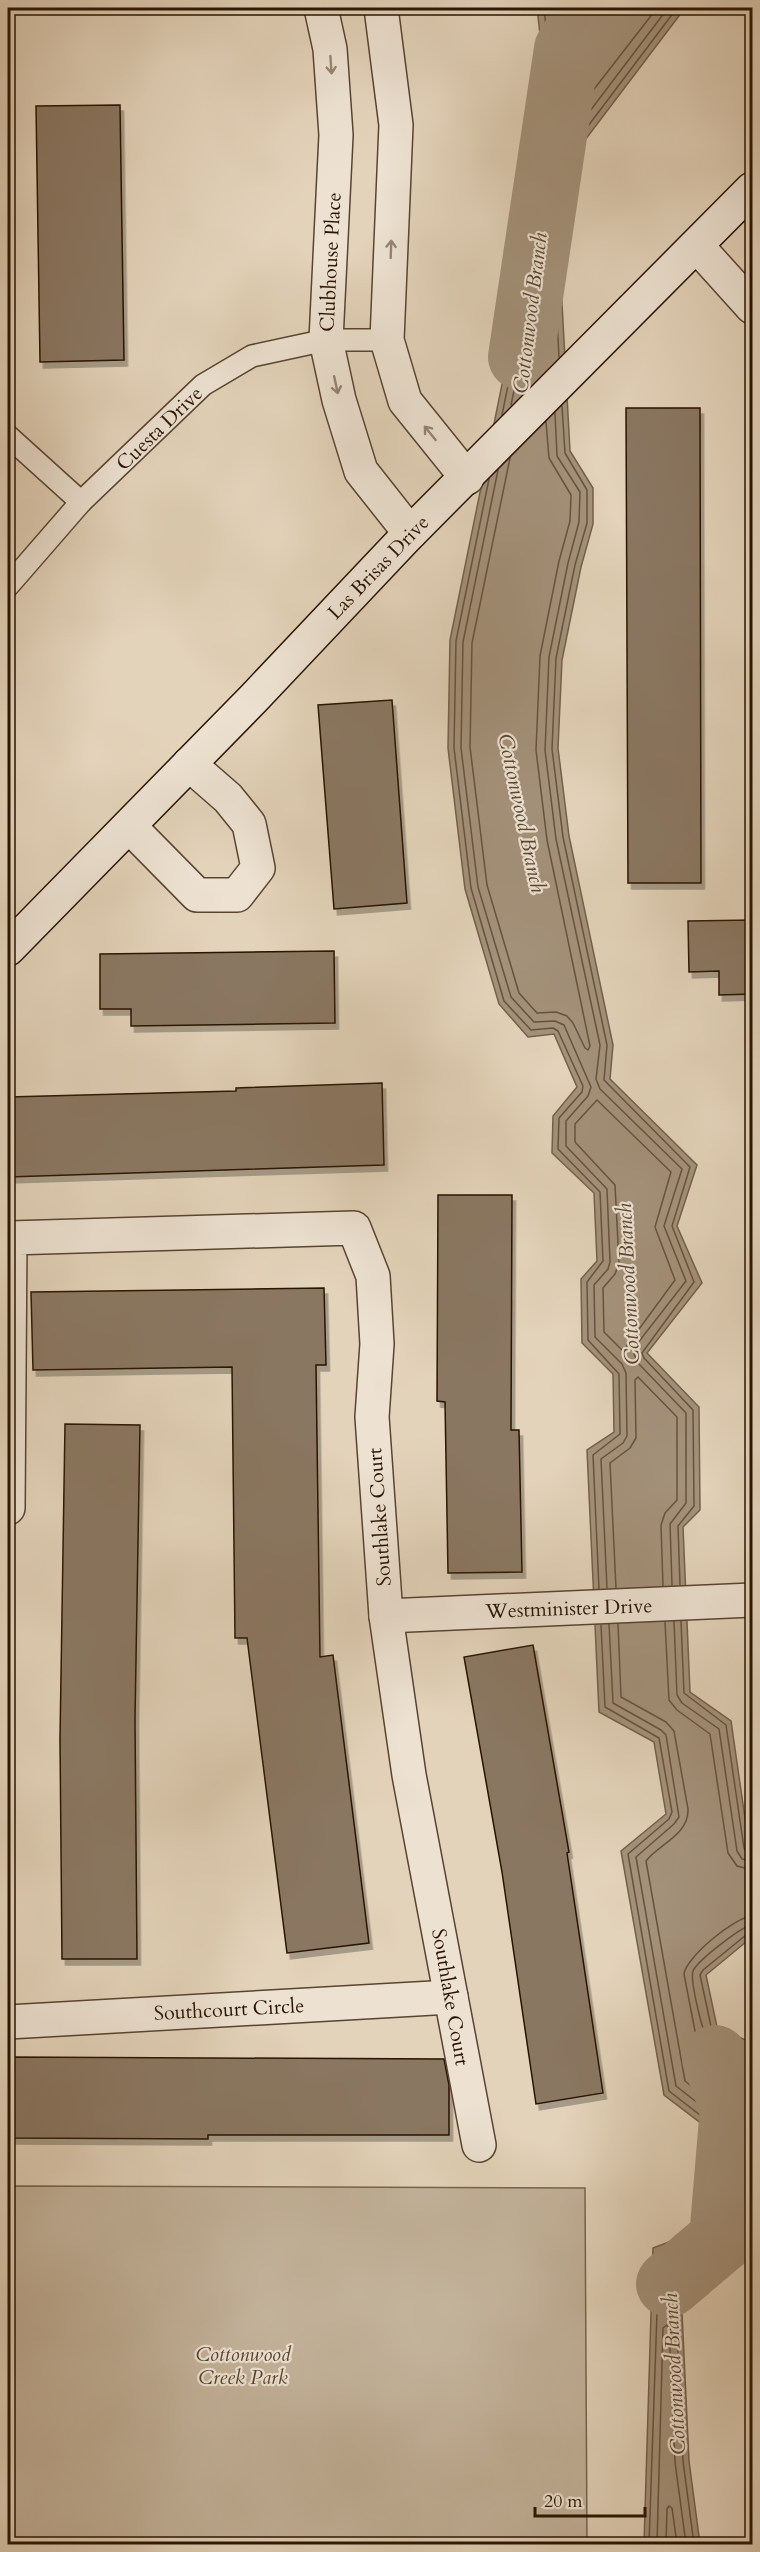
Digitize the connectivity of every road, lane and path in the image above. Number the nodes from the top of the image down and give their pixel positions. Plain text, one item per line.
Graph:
1 (321, 8) edge
2 (381, 8) edge
3 (753, 189) edge
4 (697, 246) junction
5 (753, 307) edge
6 (326, 340) junction
7 (387, 340) junction
8 (8, 436) edge
9 (467, 478) junction
10 (81, 502) junction
11 (410, 533) junction
12 (8, 586) edge
13 (189, 764) junction
14 (129, 826) junction
15 (8, 949) edge
16 (8, 1508) edge
17 (753, 1600) edge
18 (386, 1616) junction
19 (451, 1997) junction
20 (8, 2022) edge
21 (479, 2145) dead end

1 -> 6 street, Clubhouse Place
7 -> 2 street
3 - 4 street, Las Brisas Drive
4 - 5 street
4 - 9 street, Las Brisas Drive
6 - 7 lane, Cuesta Drive
6 - 10 lane, Cuesta Drive
6 -> 11 street, Clubhouse Place
9 -> 7 street
8 - 10 lane
9 - 11 street, Las Brisas Drive
10 - 12 lane, Cuesta Drive
11 - 13 street, Las Brisas Drive
13 - 14 street, Las Brisas Drive
13 - 14 street
14 - 15 street, Las Brisas Drive
16 - 18 street, Southlake Court
17 - 18 street, Westminister Drive
18 - 19 street, Southlake Court
19 - 20 street, Southcourt Circle
19 - 21 street, Southlake Court

